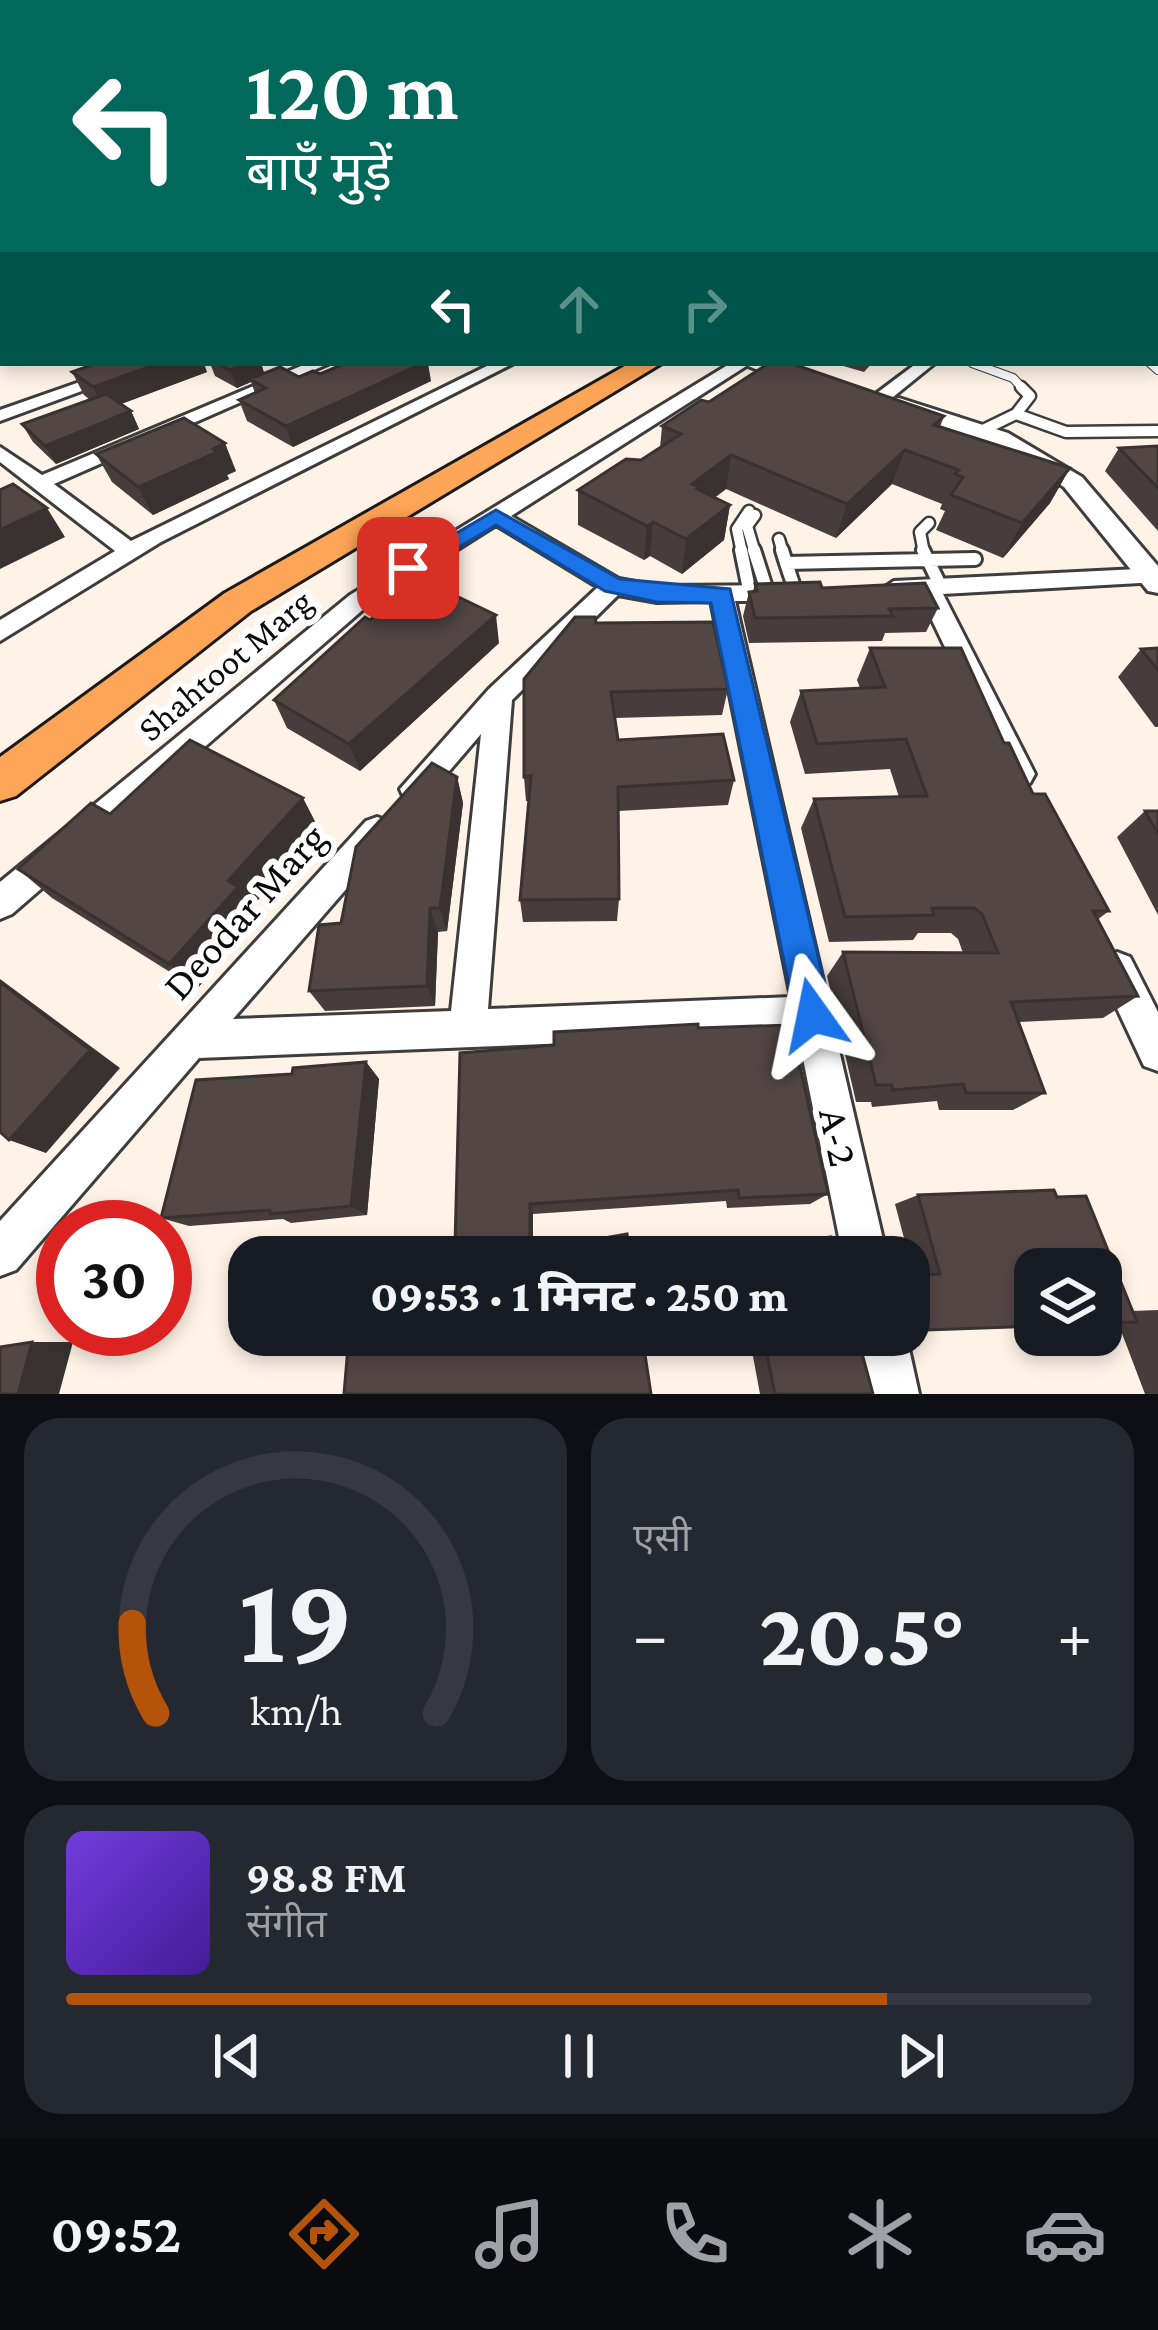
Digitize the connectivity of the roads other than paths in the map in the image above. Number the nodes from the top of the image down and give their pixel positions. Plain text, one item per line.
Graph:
1 (142, 366) edge
2 (310, 366) edge
3 (497, 366) edge
4 (604, 366) edge
5 (644, 366) edge
6 (742, 366) edge
7 (757, 366) edge
8 (785, 366) edge
9 (920, 366) edge
10 (981, 366) edge
11 (852, 394) junction
12 (1016, 414) junction
13 (0, 416) edge
14 (981, 431) junction
15 (1158, 431) edge
16 (0, 453) edge
17 (1031, 460) junction
18 (40, 483) junction
19 (505, 511) junction
20 (753, 512) dead end
21 (929, 524) dead end
22 (779, 539) dead end
23 (128, 550) junction
24 (975, 559) dead end
25 (786, 563) junction
26 (933, 578) junction
27 (1156, 578) edge
28 (614, 586) junction
29 (862, 590) edge
30 (807, 592) joint
31 (747, 594) junction
32 (0, 632) edge
33 (499, 696) junction
34 (0, 745) edge
35 (0, 782) edge
36 (1033, 799) edge
37 (0, 903) edge
38 (1106, 946) edge
39 (813, 1015) junction
40 (468, 1030) junction
41 (188, 1040) junction
42 (1158, 1052) edge
43 (860, 1236) edge
44 (0, 1254) edge
45 (886, 1356) edge
46 (894, 1394) edge

1 - 13 street
2 - 18 street
3 - 23 street
4 - 34 main road
5 - 35 main road
6 - 19 street, Shahtoot Marg
7 - 11 street
8 - 11 street
9 - 11 street
10 - 12 lane
11 - 14 street
11 - 17 street
12 - 14 lane
12 - 15 lane
14 - 17 street
16 - 18 street
17 - 27 street
18 - 23 street
19 - 28 street
19 - 37 street, Shahtoot Marg
20 - 31 lane
21 - 26 lane
22 - 25 lane
23 - 32 street
24 - 26 lane
25 - 26 lane
25 - 30 lane
26 - 27 street
26 - 29 street
26 - 36 street
28 - 31 street
28 - 33 street, Deodar Marg
30 - 31 street
31 - 39 street, A-2
33 - 40 street
33 - 41 street, Deodar Marg
38 - 42 street
39 - 40 street
39 - 43 street, A-2
40 - 41 street
41 - 44 street, Deodar Marg
45 - 46 street

